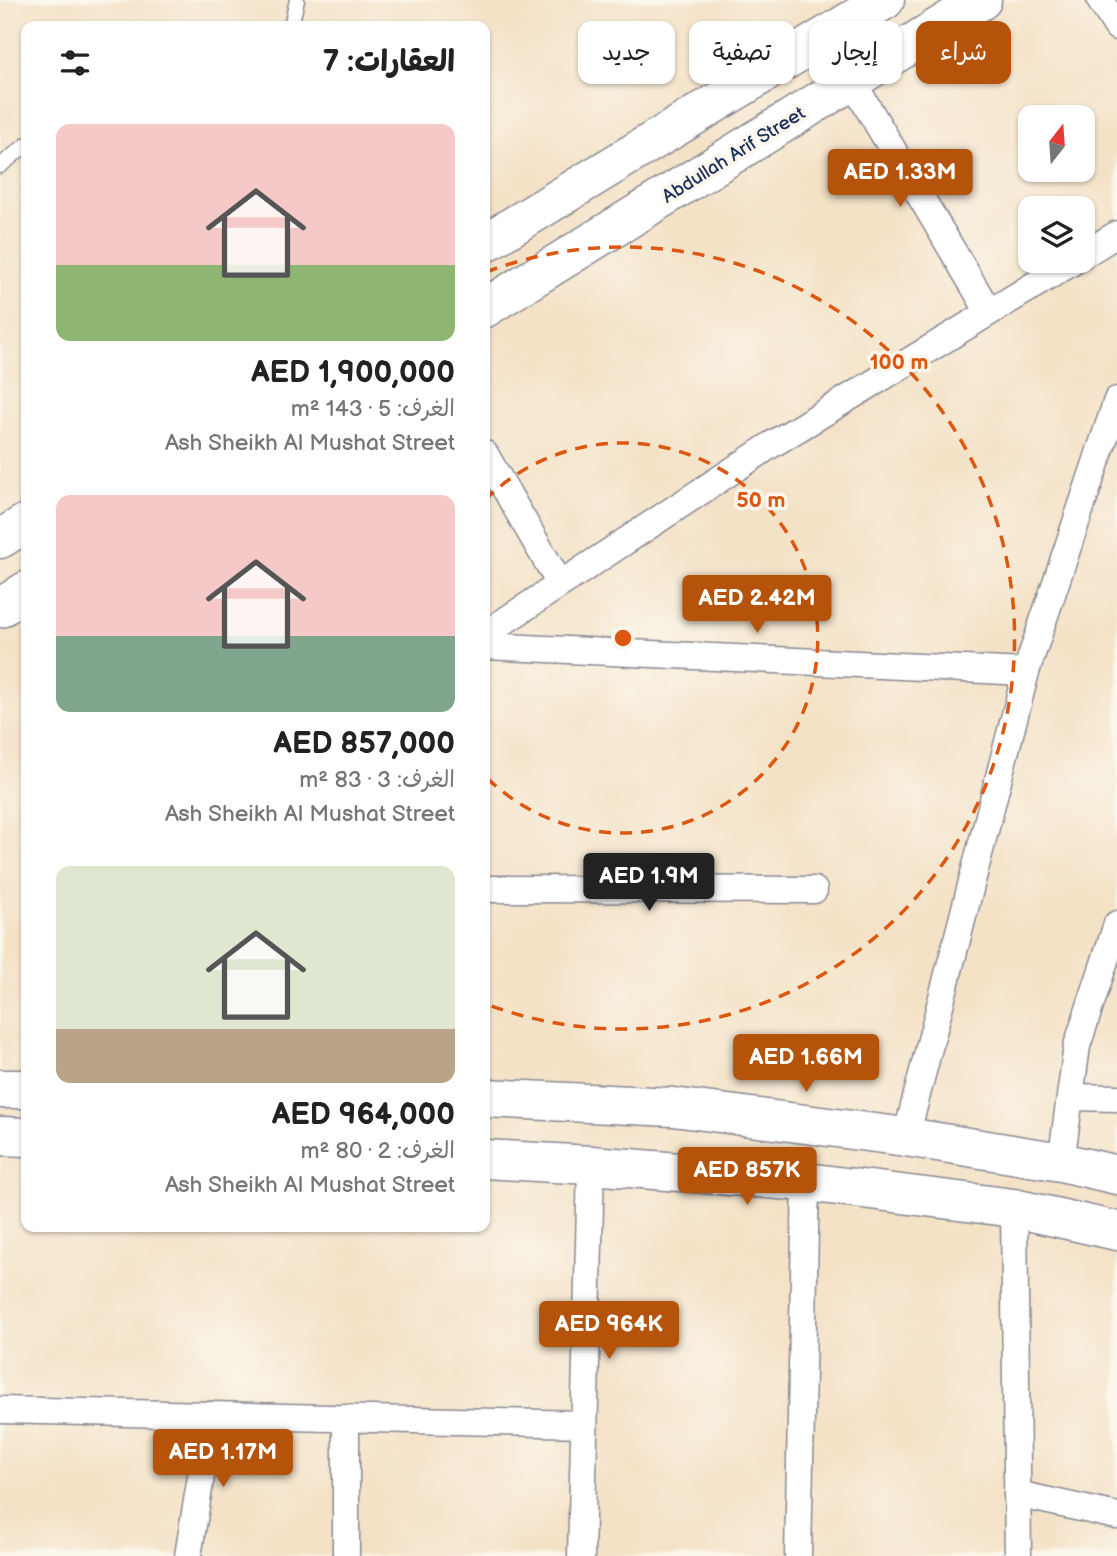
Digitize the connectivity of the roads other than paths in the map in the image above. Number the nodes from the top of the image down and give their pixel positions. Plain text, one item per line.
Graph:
1 (297, 0) edge
2 (982, 0) edge
3 (1100, 0) edge
4 (874, 3) edge
5 (292, 21) edge
6 (1117, 27) edge
7 (902, 50) edge
8 (847, 84) edge
9 (854, 84) edge
10 (21, 149) edge
11 (0, 166) edge
12 (1117, 234) edge
13 (490, 240) edge
14 (1095, 248) edge
15 (1053, 273) edge
16 (490, 305) edge
17 (989, 312) junction
18 (1117, 400) edge
19 (490, 463) edge
20 (21, 526) edge
21 (0, 539) edge
22 (560, 584) junction
23 (21, 594) edge
24 (0, 608) edge
25 (490, 631) edge
26 (490, 646) edge
27 (1026, 672) junction
28 (490, 889) edge
29 (814, 890) dead end
30 (1117, 924) edge
31 (0, 1089) edge
32 (21, 1089) edge
33 (1071, 1097) junction
34 (1117, 1097) edge
35 (490, 1098) edge
36 (0, 1136) edge
37 (21, 1137) edge
38 (906, 1137) junction
39 (490, 1159) edge
40 (1061, 1162) junction
41 (591, 1165) junction
42 (1117, 1175) edge
43 (806, 1182) junction
44 (1014, 1208) junction
45 (1117, 1231) edge
46 (0, 1410) edge
47 (211, 1415) junction
48 (346, 1418) junction
49 (583, 1424) junction
50 (1017, 1494) junction
51 (1117, 1516) edge
52 (188, 1556) edge
53 (346, 1556) edge
54 (581, 1556) edge
55 (798, 1556) edge
56 (1018, 1556) edge

1 - 5 lane
2 - 7 street, Abdullah Arif Street
3 - 6 street
4 - 13 street
8 - 16 street, Abdullah Arif Street
9 - 17 street
10 - 11 lane
12 - 14 street
15 - 17 street
17 - 22 street
18 - 27 street
19 - 22 street
20 - 21 street
22 - 25 street
23 - 24 street
26 - 27 street
27 - 38 street
28 - 29 street
30 - 33 street
31 - 32 street
33 - 34 street
33 - 40 street
35 - 38 street
36 - 37 street
38 - 40 street
39 - 41 street
40 - 42 street
41 - 43 street
41 - 49 street
43 - 44 street
43 - 55 street
44 - 45 street
44 - 50 street
46 - 47 street
47 - 48 street
47 - 52 street
48 - 49 street
48 - 53 street
49 - 54 street
50 - 51 street
50 - 56 street

